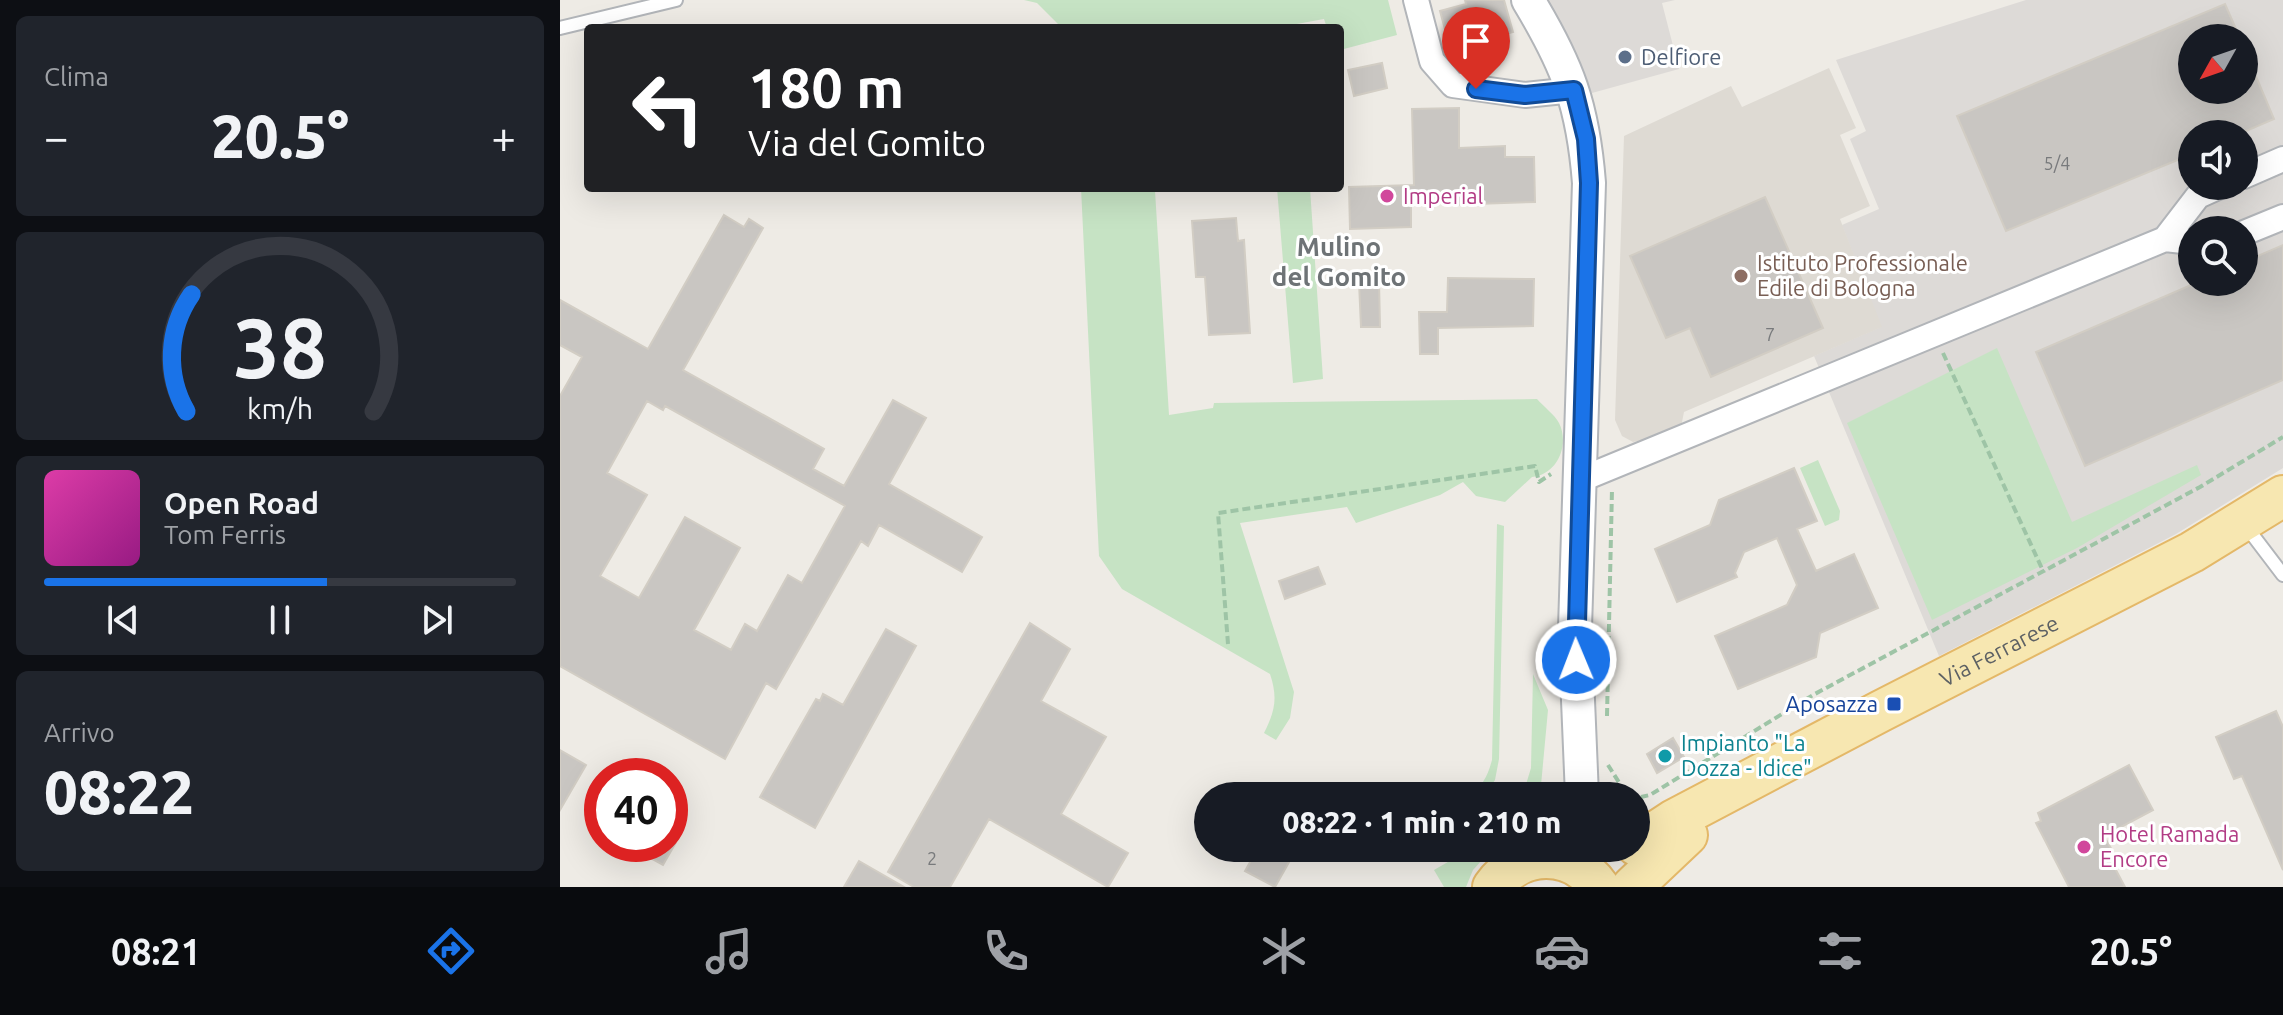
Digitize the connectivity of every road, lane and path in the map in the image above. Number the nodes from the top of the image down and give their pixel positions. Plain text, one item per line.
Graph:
1 (676, 0) edge
2 (1416, 0) edge
3 (1528, 0) edge
4 (560, 28) edge
5 (1574, 90) junction
6 (2283, 159) edge
7 (2258, 170) edge
8 (2195, 200) edge
9 (2283, 217) edge
10 (2258, 227) edge
11 (2165, 239) junction
12 (2178, 240) edge
13 (1934, 335) junction
14 (2283, 437) edge
15 (1612, 469) junction
16 (1566, 477) junction
17 (2283, 496) edge
18 (2243, 522) junction
19 (2044, 573) junction
20 (2283, 575) edge
21 (1228, 644) dead end
22 (1592, 720) junction
23 (1607, 758) dead end
24 (1568, 782) edge
25 (1584, 782) edge
26 (1614, 782) edge
27 (1616, 782) edge
28 (1650, 795) edge
29 (1714, 801) junction
30 (1650, 802) edge
31 (1650, 836) edge
32 (1512, 868) edge
33 (1586, 869) edge
34 (1632, 887) edge

1 - 4 lane
2 - 5 street
3 - 5 street
5 - 16 street
6 - 7 street
8 - 11 street
9 - 10 street
11 - 12 street
11 - 13 street
13 - 15 street
13 - 19 path
14 - 19 path
15 - 16 street
15 - 22 path
16 - 21 path
16 - 22 street
17 - 18 main road, Via Ferrarese
18 - 20 lane
18 - 29 main road, Via Ferrarese
19 - 28 path
22 - 24 street
22 - 25 street
22 - 26 street
23 - 27 path
29 - 30 street, Via Ferrarese
29 - 31 main road, Via Ferrarese
29 - 34 main road, Via Ferrarese
32 - 33 main road

